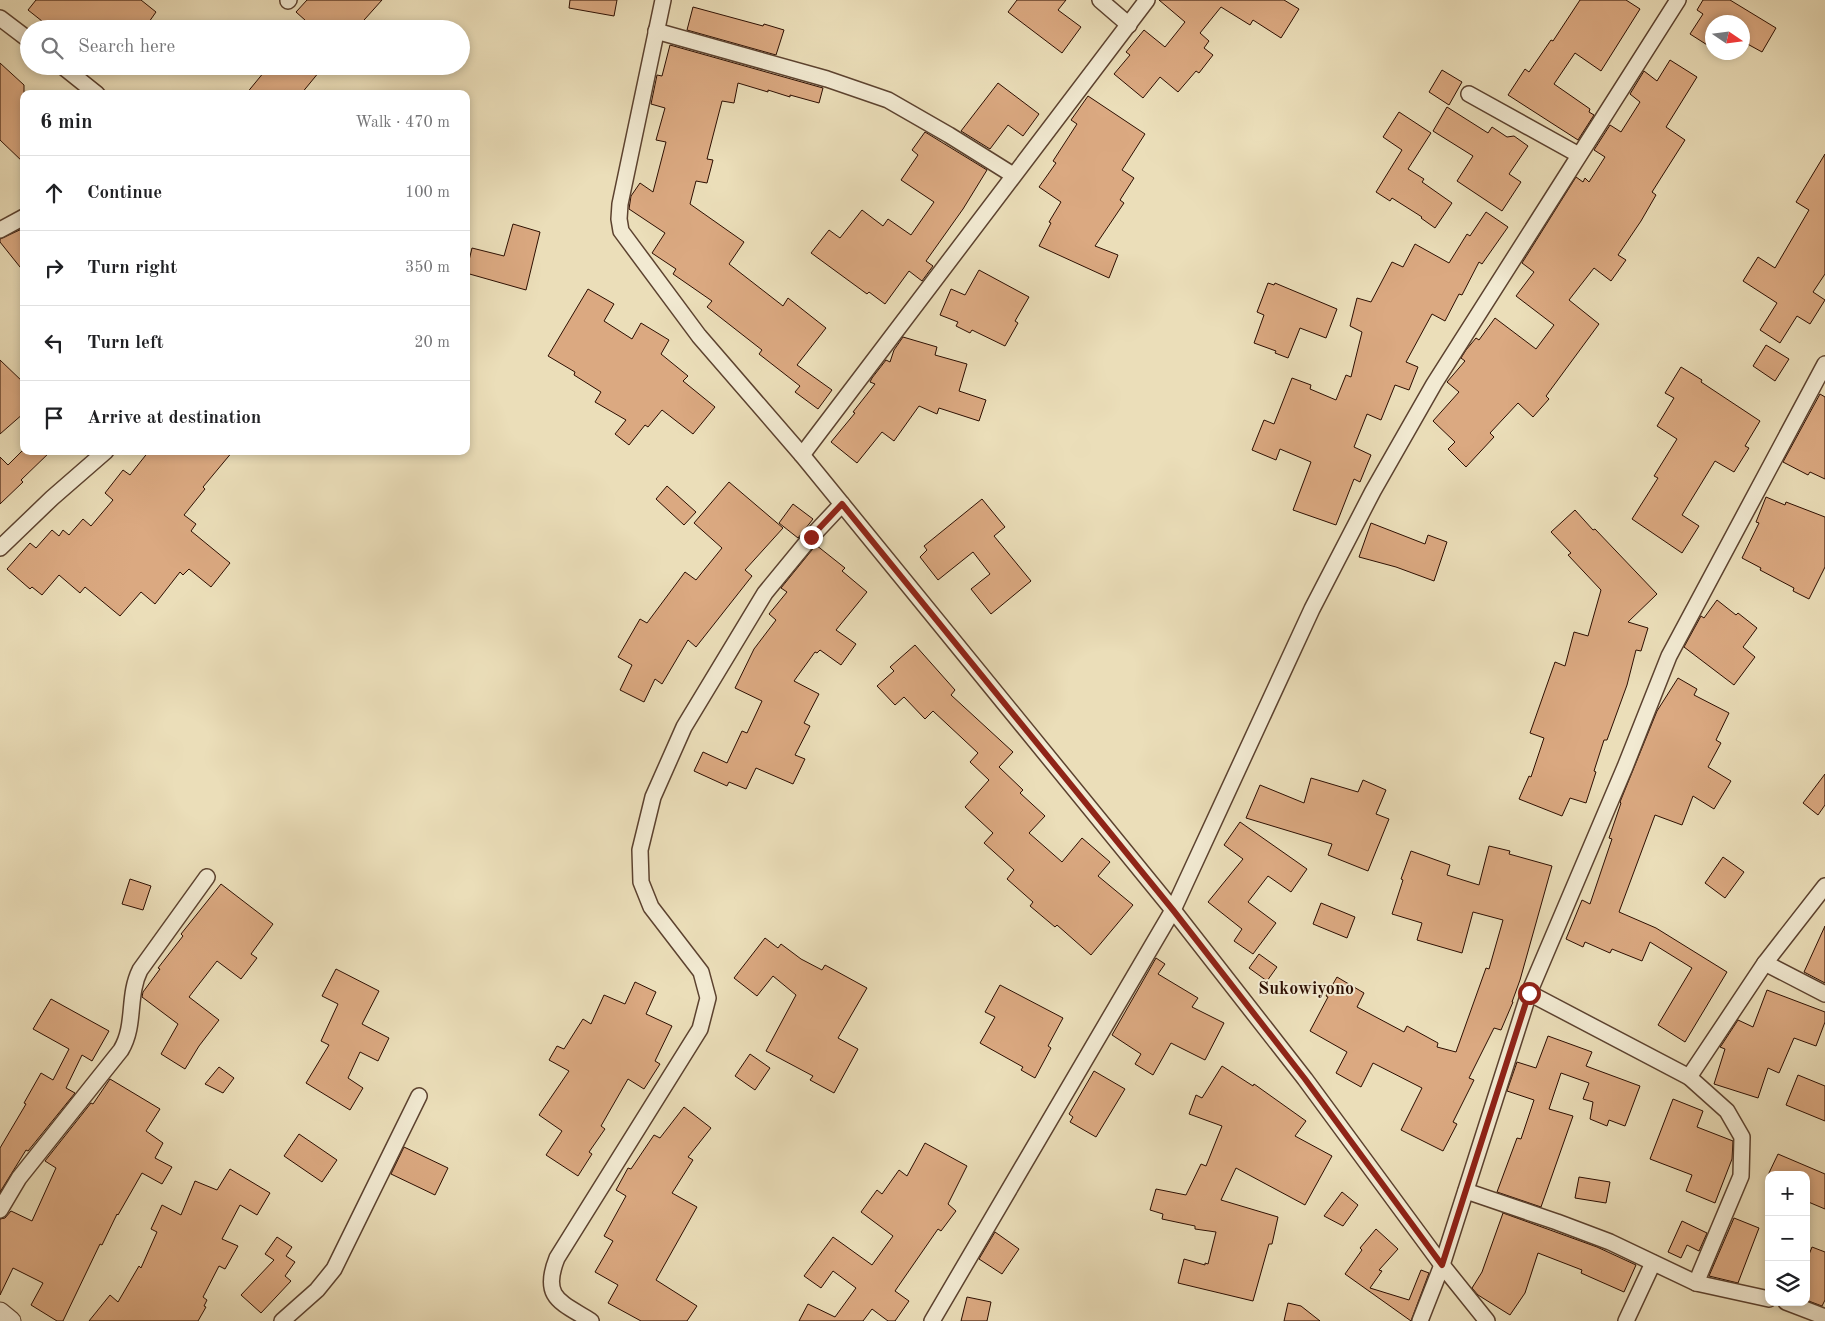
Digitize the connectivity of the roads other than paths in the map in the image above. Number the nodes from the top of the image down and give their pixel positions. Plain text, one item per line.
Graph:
1 (663, 0) edge
2 (1100, 0) edge
3 (1147, 0) edge
4 (1678, 0) edge
5 (0, 18) edge
6 (1129, 26) junction
7 (656, 31) junction
8 (20, 33) edge
9 (73, 75) edge
10 (92, 90) edge
11 (1469, 94) dead end
12 (1580, 155) junction
13 (1013, 175) junction
14 (20, 219) edge
15 (0, 230) edge
16 (1825, 364) edge
17 (101, 455) edge
18 (802, 456) junction
19 (842, 504) junction
20 (0, 548) edge
21 (207, 878) dead end
22 (1825, 886) edge
23 (1173, 910) junction
24 (1765, 964) junction
25 (1529, 993) junction
26 (1825, 994) edge
27 (1688, 1076) junction
28 (419, 1096) dead end
29 (1466, 1191) junction
30 (0, 1210) edge
31 (1653, 1263) junction
32 (1442, 1265) junction
33 (1696, 1283) junction
34 (1765, 1298) edge
35 (1796, 1306) edge
36 (0, 1312) edge
37 (1825, 1317) edge
38 (11, 1321) edge
39 (282, 1321) edge
40 (591, 1321) edge
41 (932, 1321) edge
42 (1420, 1321) edge
43 (1487, 1321) edge
44 (1626, 1321) edge

1 - 7 street
2 - 6 street
3 - 6 street
4 - 12 street
5 - 8 street
6 - 13 street
7 - 13 street
7 - 18 street
9 - 10 street
11 - 12 street
12 - 23 street
13 - 18 street
14 - 15 street
16 - 25 street
17 - 20 street
18 - 19 street
19 - 23 street
19 - 40 street
21 - 30 street
22 - 24 street
23 - 32 street
23 - 41 street
24 - 26 street
24 - 27 street
25 - 27 street
25 - 29 street
27 - 33 street
28 - 39 street
29 - 31 street
29 - 32 street
31 - 33 street
31 - 44 street
32 - 42 street
32 - 43 street
33 - 34 street
35 - 37 street
36 - 38 street

